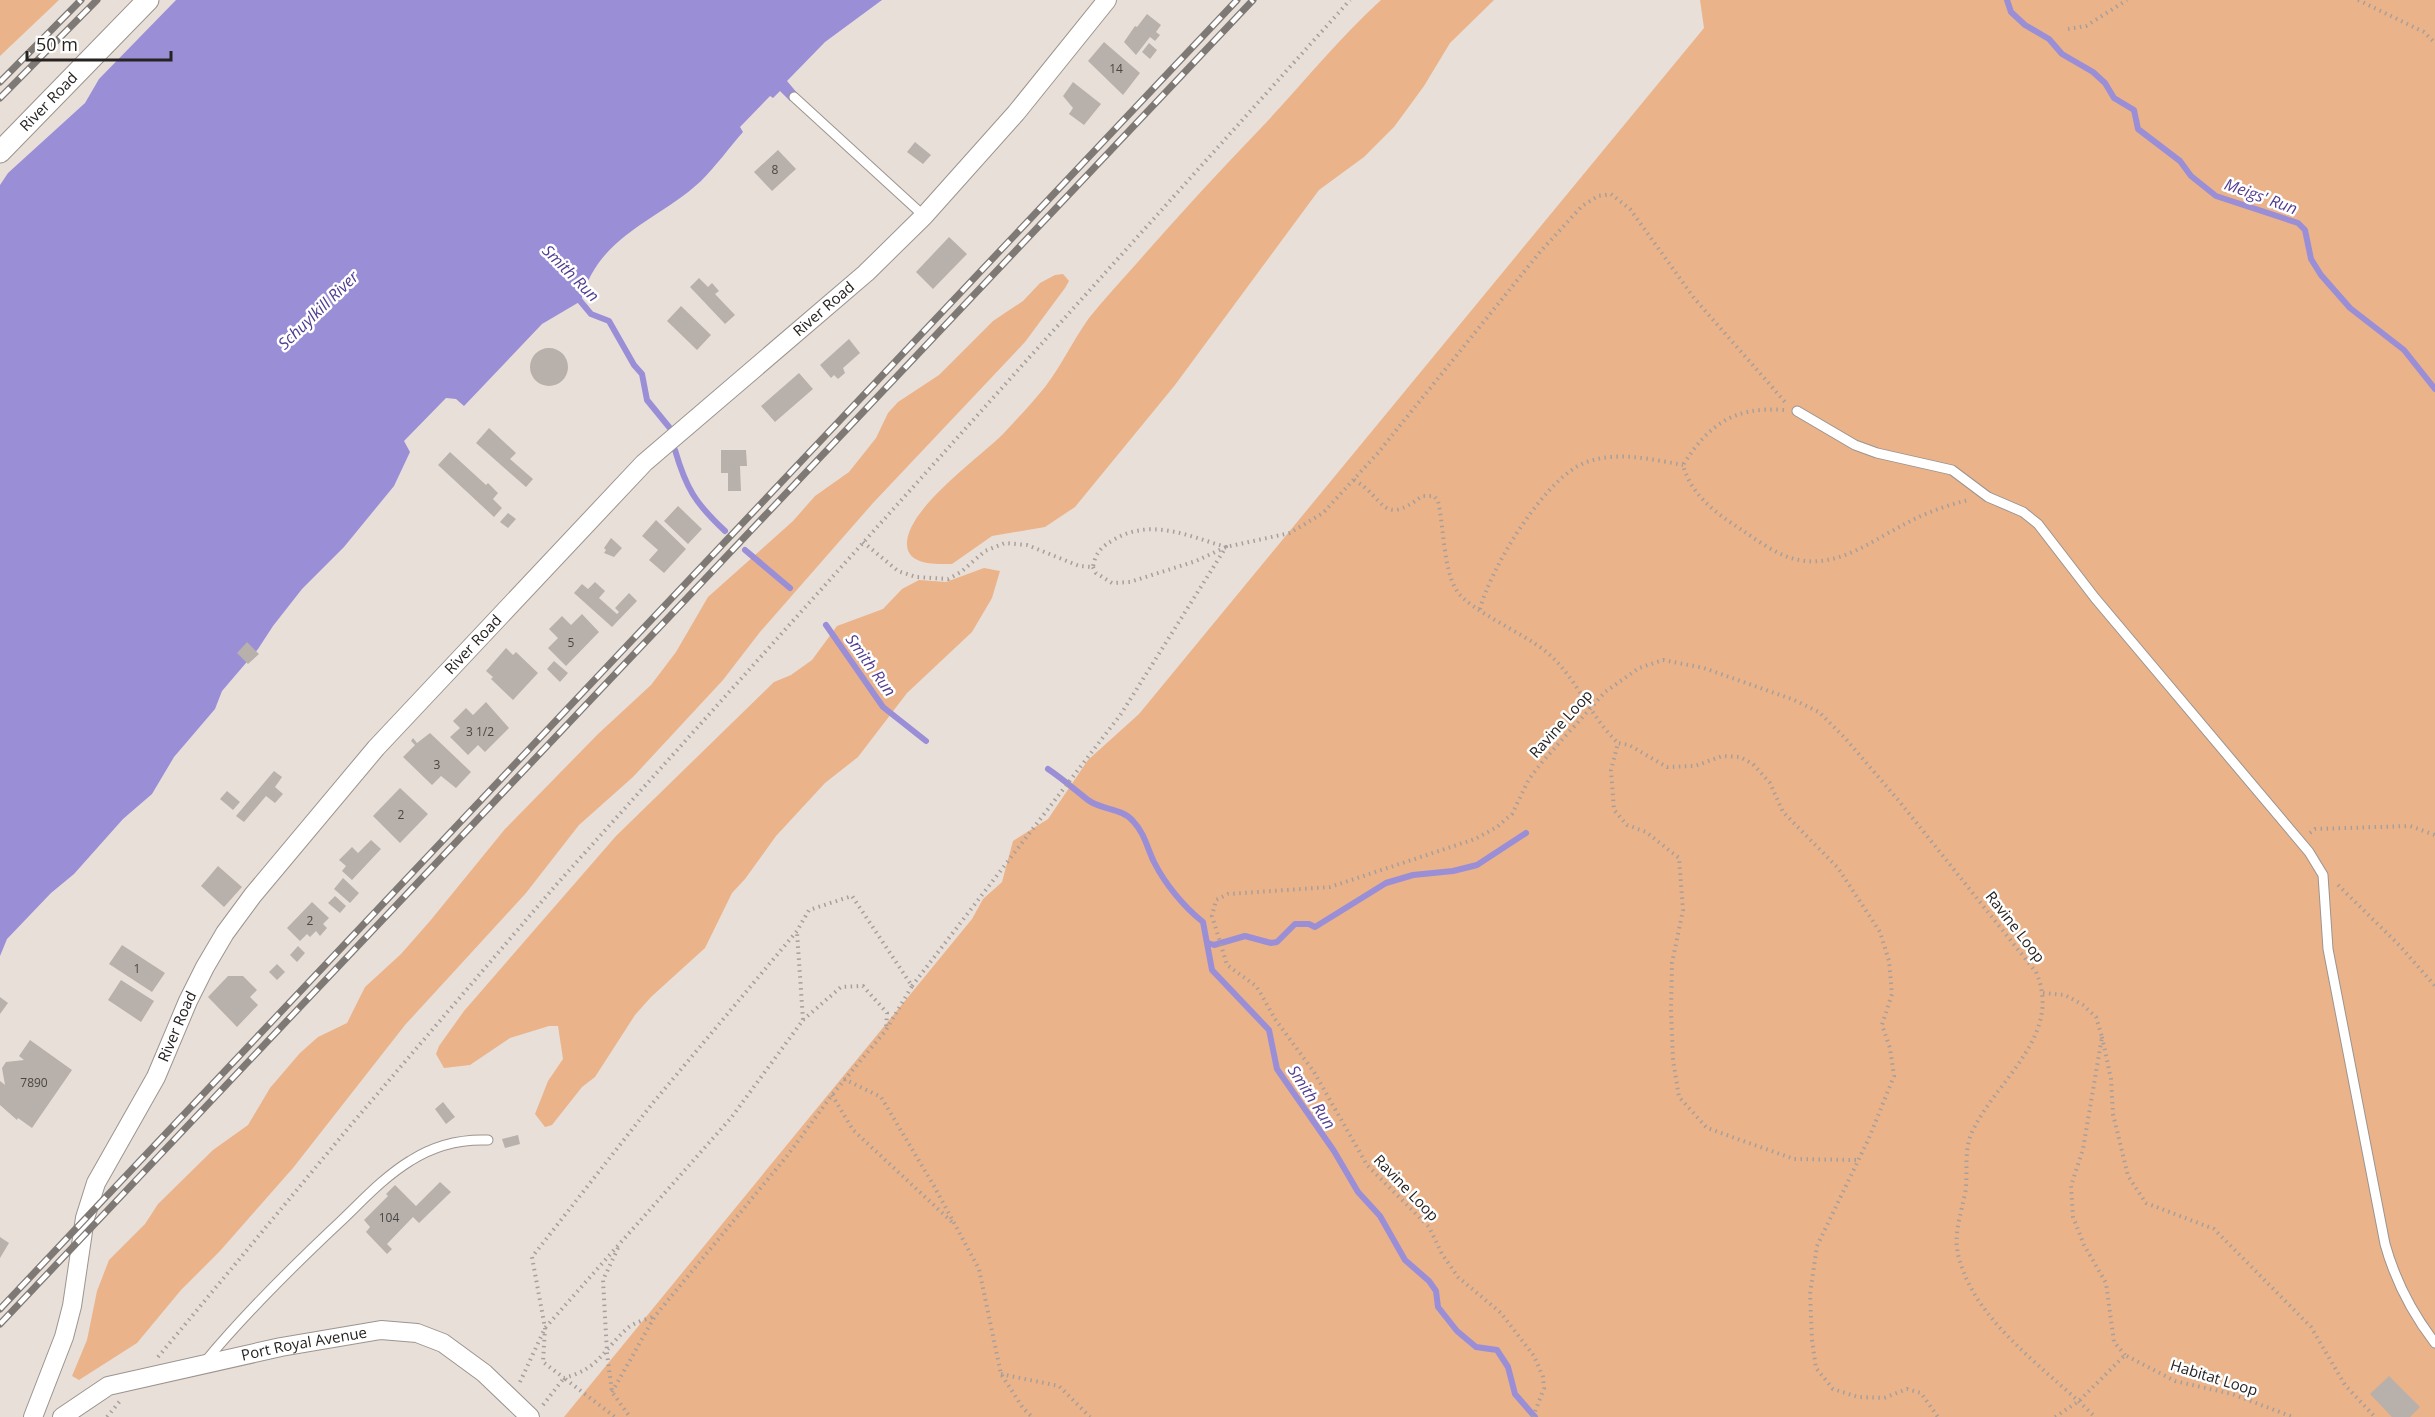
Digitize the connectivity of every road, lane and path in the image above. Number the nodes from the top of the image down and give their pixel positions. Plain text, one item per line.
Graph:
1 (148, 0) edge
2 (1107, 0) edge
3 (1350, 0) edge
4 (2127, 0) edge
5 (2358, 0) edge
6 (2068, 30) dead end
7 (2435, 43) edge
8 (794, 97) dead end
9 (0, 152) edge
10 (924, 216) junction
11 (1797, 411) junction
12 (1683, 465) junction
13 (1354, 480) junction
14 (1988, 497) junction
15 (863, 542) junction
16 (1226, 547) junction
17 (1093, 567) junction
18 (1480, 609) junction
19 (1589, 707) junction
20 (1618, 743) junction
21 (2435, 835) edge
22 (2300, 841) junction
23 (2323, 875) junction
24 (797, 931) junction
25 (912, 986) junction
26 (2435, 986) edge
27 (2043, 993) junction
28 (803, 1020) junction
29 (886, 1030) junction
30 (2102, 1037) junction
31 (844, 1079) junction
32 (831, 1095) junction
33 (488, 1140) dead end
34 (1856, 1160) junction
35 (956, 1227) junction
36 (619, 1244) junction
37 (655, 1316) junction
38 (546, 1328) junction
39 (2435, 1343) edge
40 (607, 1353) junction
41 (2125, 1355) junction
42 (202, 1364) junction
43 (1001, 1374) junction
44 (564, 1378) junction
45 (139, 1380) junction
46 (612, 1392) junction
47 (512, 1400) junction
48 (2079, 1401) junction
49 (535, 1413) edge
50 (33, 1417) edge
51 (62, 1417) edge
52 (615, 1417) edge
53 (630, 1417) edge
54 (1032, 1417) edge
55 (1090, 1417) edge
56 (1533, 1417) edge
57 (1938, 1417) edge
58 (2055, 1417) edge
59 (2095, 1417) edge
60 (2293, 1417) edge
61 (2375, 1417) edge

1 - 9 street, River Road
2 - 10 street, River Road
3 - 15 path
4 - 6 path
5 - 7 path
8 - 10 lane
10 - 50 street, River Road
11 - 12 path
11 - 13 path
11 - 14 lane
12 - 14 path
12 - 18 path
13 - 16 path
13 - 18 path
14 - 22 lane
15 - 17 path
15 - 45 path
16 - 17 path
16 - 17 path
16 - 25 path
18 - 19 path
19 - 20 path
19 - 27 path, Ravine Loop
19 - 56 path, Ravine Loop
20 - 34 path
20 - 34 path
21 - 22 path
22 - 23 lane
23 - 26 path
23 - 39 lane
24 - 25 path
24 - 28 path
24 - 38 path
25 - 29 path
27 - 30 path
27 - 48 path, Ravine Loop
28 - 29 path
28 - 36 path
29 - 31 path
30 - 41 path
30 - 61 path
31 - 32 path
31 - 35 path
32 - 35 path
32 - 37 path
33 - 42 lane
34 - 57 path
35 - 43 path
36 - 38 path
36 - 40 path
37 - 40 path
37 - 46 path
38 - 44 path
38 - 47 path
40 - 44 path
40 - 46 path
41 - 48 path
41 - 60 path, Habitat Loop
42 - 45 street, Port Royal Avenue
42 - 47 street, Port Royal Avenue
43 - 54 path
43 - 55 path
44 - 49 path
44 - 52 path
45 - 51 street, Port Royal Avenue
46 - 53 path
47 - 49 street, Port Royal Avenue
48 - 58 path
48 - 59 path, Ravine Loop

